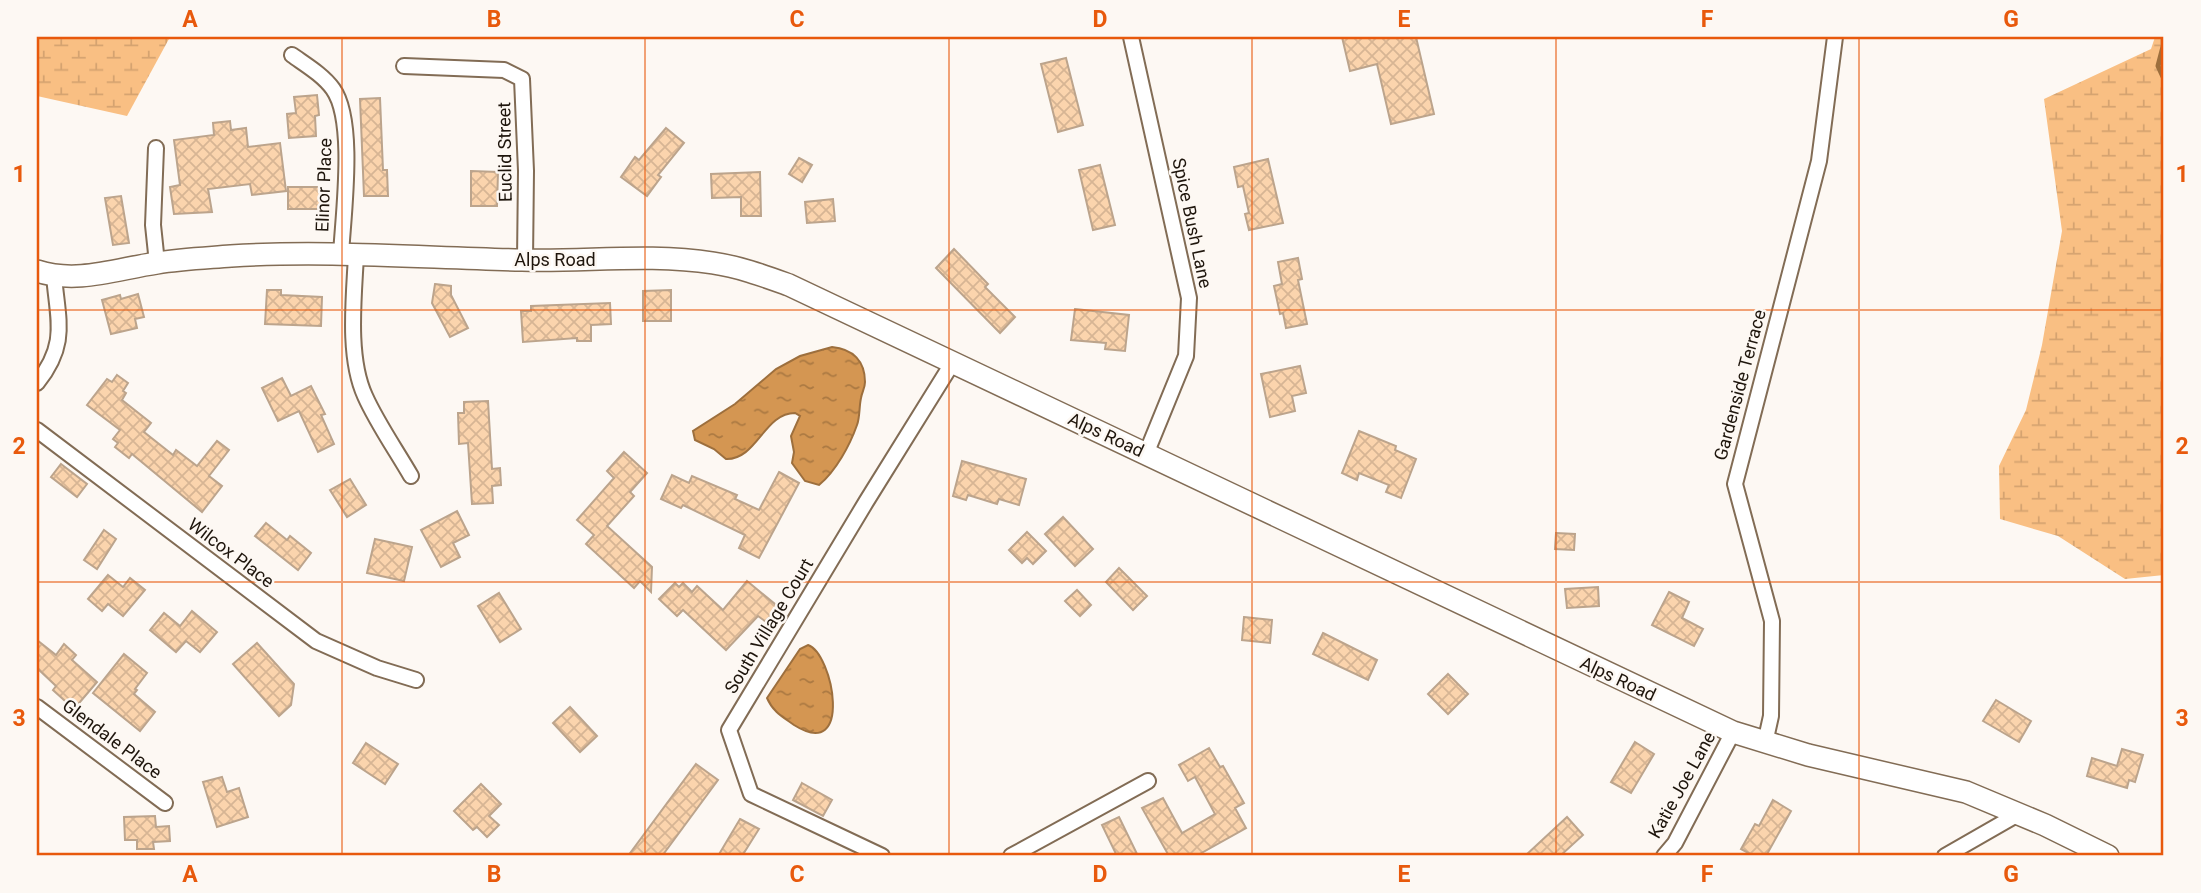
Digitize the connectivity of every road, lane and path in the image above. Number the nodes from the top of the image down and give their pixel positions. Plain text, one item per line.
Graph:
1 (1131, 37) edge
2 (1835, 37) edge
3 (292, 55) dead end
4 (404, 66) dead end
5 (156, 148) dead end
6 (348, 255) junction
7 (525, 261) junction
8 (157, 263) junction
9 (45, 273) edge
10 (953, 362) junction
11 (37, 383) edge
12 (37, 430) edge
13 (1146, 454) junction
14 (411, 476) dead end
15 (416, 680) dead end
16 (37, 707) edge
17 (1733, 733) junction
18 (1765, 743) junction
19 (1148, 781) dead end
20 (165, 803) dead end
21 (2020, 813) junction
22 (882, 856) edge
23 (1011, 856) edge
24 (1664, 856) edge
25 (1945, 856) edge
26 (2108, 856) edge

1 - 13 street, Spice Bush Lane
2 - 18 street, Gardenside Terrace
3 - 6 street, Elinor Place
4 - 7 street, Euclid Street
5 - 8 street
6 - 7 street, Alps Road
6 - 8 street, Alps Road
6 - 14 street, Elinor Place
7 - 10 street, Alps Road
8 - 9 street, Alps Road
9 - 11 street
10 - 13 street, Alps Road
10 - 22 street, South Village Court
12 - 15 street, Wilcox Place
13 - 17 street, Alps Road
16 - 20 street, Glendale Place
17 - 18 street, Alps Road
17 - 24 street, Katie Joe Lane
18 - 21 street, Alps Road
19 - 23 street
21 - 25 street
21 - 26 street, Alps Road

